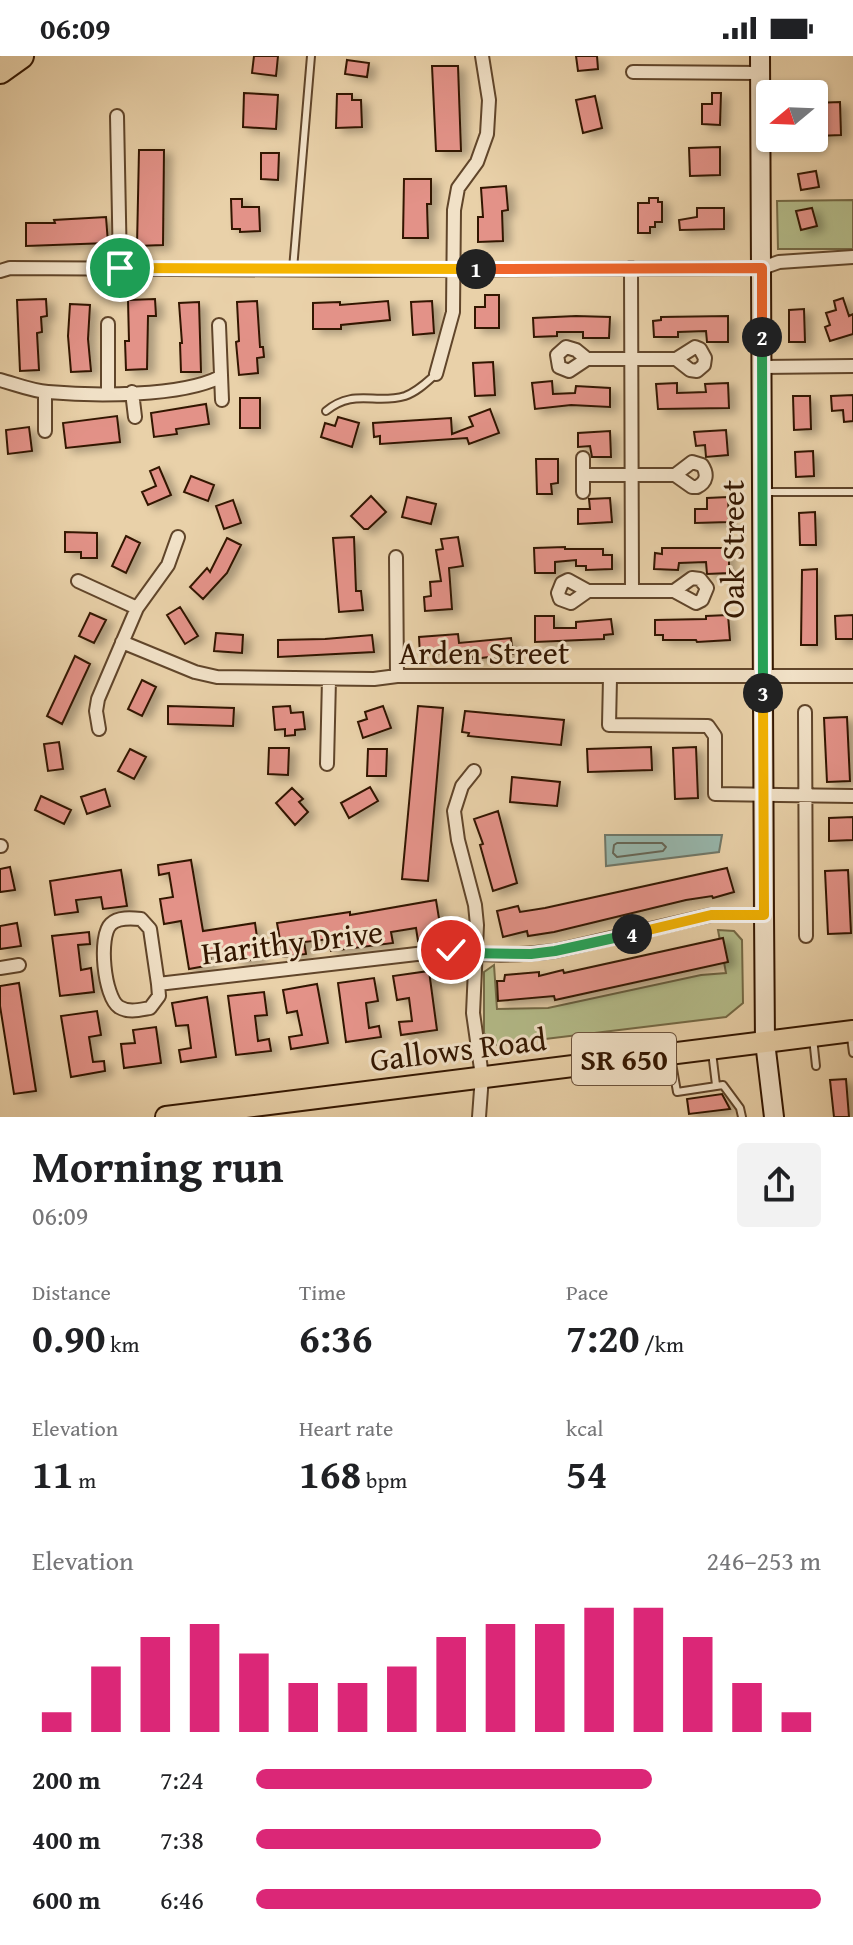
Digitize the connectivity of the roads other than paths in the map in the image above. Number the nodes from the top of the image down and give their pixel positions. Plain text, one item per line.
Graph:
1 (21, 56) edge
2 (311, 56) edge
3 (482, 56) edge
4 (760, 65) edge
5 (0, 71) edge
6 (633, 72) dead end
7 (117, 116) dead end
8 (853, 257) edge
9 (120, 268) junction
10 (631, 268) junction
11 (762, 268) junction
12 (293, 269) junction
13 (454, 270) junction
14 (0, 271) edge
15 (108, 324) dead end
16 (219, 325) dead end
17 (587, 359) dead end
18 (630, 359) junction
19 (676, 359) dead end
20 (853, 366) edge
21 (762, 367) junction
22 (436, 374) joint
23 (220, 377) junction
24 (0, 380) edge
25 (45, 392) junction
26 (132, 392) junction
27 (108, 393) junction
28 (222, 400) dead end
29 (326, 411) dead end
30 (135, 417) dead end
31 (45, 431) dead end
32 (583, 458) dead end
33 (583, 475) junction
34 (630, 475) junction
35 (675, 475) dead end
36 (583, 492) dead end
37 (762, 492) junction
38 (853, 492) edge
39 (178, 537) dead end
40 (396, 557) dead end
41 (78, 581) dead end
42 (588, 591) dead end
43 (632, 591) junction
44 (674, 591) dead end
45 (137, 608) junction
46 (122, 642) junction
47 (397, 676) junction
48 (853, 676) edge
49 (763, 677) junction
50 (610, 678) junction
51 (329, 679) junction
52 (805, 712) dead end
53 (99, 729) dead end
54 (327, 764) dead end
55 (474, 771) dead end
56 (763, 795) junction
57 (805, 795) junction
58 (853, 796) edge
59 (764, 915) junction
60 (806, 936) dead end
61 (477, 953) junction
62 (19, 965) dead end
63 (0, 968) edge
64 (158, 984) junction
65 (852, 1031) edge
66 (813, 1036) junction
67 (765, 1042) junction
68 (711, 1048) junction
69 (670, 1053) junction
70 (853, 1053) edge
71 (816, 1066) dead end
72 (482, 1076) junction
73 (716, 1085) junction
74 (166, 1117) edge
75 (479, 1117) edge
76 (742, 1117) edge
77 (774, 1117) edge

1 - 5 highway
2 - 12 lane
3 - 13 street
4 - 6 street
4 - 11 street, Oak Street
7 - 9 street
8 - 11 street
9 - 12 street
9 - 14 street
10 - 11 street
10 - 13 street
10 - 18 street
11 - 21 street, Oak Street
12 - 13 street
13 - 22 street
15 - 27 street
16 - 23 street
17 - 18 street
18 - 19 street
18 - 34 street
20 - 21 street
21 - 37 street, Oak Street
22 - 29 lane
23 - 26 street
23 - 28 street
24 - 25 street
25 - 27 street
25 - 31 street
26 - 27 street
26 - 30 street
32 - 33 street
33 - 34 street
33 - 36 street
34 - 35 street
34 - 43 street
37 - 38 lane
37 - 49 street, Oak Street
39 - 45 street
40 - 47 street
41 - 45 street
42 - 43 street
43 - 44 street
45 - 46 street
46 - 51 street, Arden Street
46 - 53 street
47 - 50 street, Arden Street
47 - 51 street, Arden Street
48 - 49 street, Arden Street
49 - 50 street, Arden Street
49 - 56 street, Oak Street
50 - 56 street
51 - 54 street
52 - 57 street
55 - 61 street
56 - 57 street
56 - 59 street, Oak Street
57 - 58 street
57 - 60 street
59 - 61 street, Harithy Drive
59 - 67 street, Oak Street
61 - 64 street, Harithy Drive
61 - 72 street
62 - 63 street
64 - 64 street, Harithy Drive
65 - 66 main road, Gallows Road / SR 650
65 - 70 lane
66 - 67 main road, Gallows Road / SR 650
66 - 71 lane
67 - 68 main road, Gallows Road / SR 650
67 - 77 street, Oak Street
68 - 69 main road, Gallows Road / SR 650
68 - 73 lane
69 - 72 main road, Gallows Road / SR 650
69 - 73 lane
72 - 74 main road, Gallows Road / SR 650
72 - 75 street
73 - 76 lane

